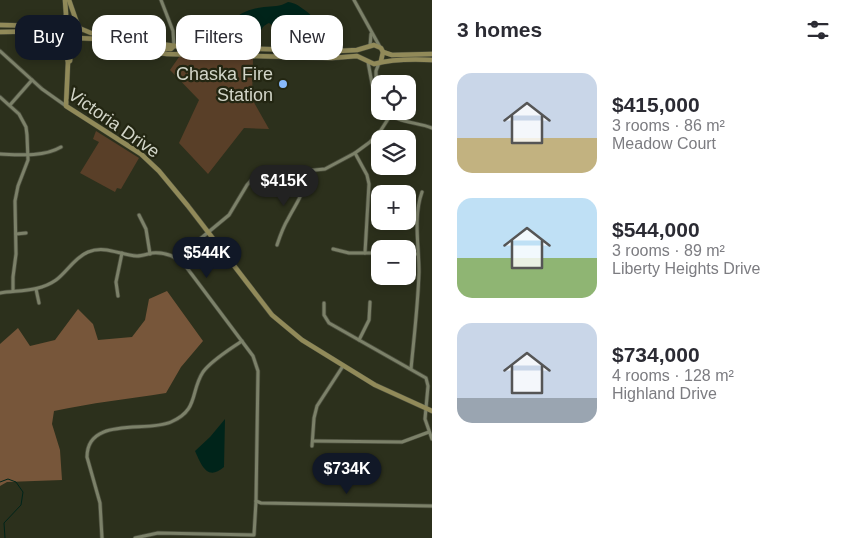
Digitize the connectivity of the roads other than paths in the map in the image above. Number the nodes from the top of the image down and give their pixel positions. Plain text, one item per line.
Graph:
1 (65, 0) edge
2 (69, 0) edge
3 (161, 0) edge
4 (354, 0) edge
5 (66, 15) edge
6 (74, 15) edge
7 (0, 25) edge
8 (15, 25) edge
9 (82, 28) edge
10 (0, 32) edge
11 (15, 32) edge
12 (371, 33) junction
13 (174, 46) junction
14 (369, 47) junction
15 (166, 49) edge
16 (382, 50) junction
17 (0, 51) edge
18 (166, 54) edge
19 (432, 54) edge
20 (432, 60) edge
21 (367, 61) junction
22 (68, 62) edge
23 (380, 62) junction
24 (376, 75) edge
25 (32, 80) junction
26 (371, 80) edge
27 (0, 97) edge
28 (10, 105) junction
29 (66, 106) junction
30 (387, 120) edge
31 (403, 120) edge
32 (432, 128) edge
33 (62, 147) dead end
34 (0, 154) edge
35 (28, 154) junction
36 (355, 154) junction
37 (305, 171) junction
38 (422, 192) dead end
39 (140, 215) dead end
40 (26, 233) dead end
41 (208, 233) junction
42 (16, 234) junction
43 (277, 245) dead end
44 (333, 249) dead end
45 (122, 253) junction
46 (365, 253) junction
47 (371, 253) edge
48 (150, 254) junction
49 (417, 254) joint
50 (180, 260) junction
51 (36, 289) junction
52 (13, 291) junction
53 (0, 293) edge
54 (118, 296) dead end
55 (370, 302) dead end
56 (39, 303) dead end
57 (324, 303) dead end
58 (359, 340) junction
59 (242, 341) junction
60 (343, 366) junction
61 (411, 369) junction
62 (426, 408) junction
63 (432, 411) edge
64 (429, 432) junction
65 (432, 438) edge
66 (313, 441) junction
67 (312, 446) dead end
68 (256, 501) junction
69 (432, 506) edge
70 (254, 536) edge
71 (102, 538) edge
72 (136, 538) edge

1 - 5 main road
2 - 6 main road
3 - 13 street
4 - 12 street
7 - 8 main road
9 - 13 main road
10 - 11 main road
12 - 14 street
12 - 16 street
13 - 14 main road
13 - 15 main road
14 - 16 main road
14 - 21 main road
16 - 19 main road
16 - 23 main road
17 - 25 street, Victoria Drive
18 - 21 main road
20 - 23 main road
21 - 23 main road
21 - 26 street
22 - 29 main road
23 - 24 street
25 - 28 street
25 - 29 street, Victoria Drive
27 - 28 street
28 - 35 street
29 - 41 main road, Victoria Drive
30 - 36 street
31 - 32 street
33 - 35 street
34 - 35 street
35 - 42 street
36 - 37 street
36 - 46 street
37 - 41 street
37 - 43 street
38 - 49 street
39 - 48 street
40 - 42 street
41 - 50 street
41 - 60 main road, Victoria Drive
42 - 52 street
44 - 46 street
45 - 48 street
45 - 51 street
45 - 54 street
46 - 47 street
48 - 50 street
49 - 61 street
50 - 59 street
51 - 52 street
51 - 56 street
52 - 53 street
55 - 58 street
57 - 58 street
58 - 61 street
59 - 68 street
59 - 71 street
60 - 62 main road, Victoria Drive
60 - 66 street
61 - 62 street
62 - 63 main road, Victoria Drive
62 - 64 street
64 - 65 street
64 - 66 street
66 - 67 street
68 - 69 street
68 - 70 street
70 - 72 street

